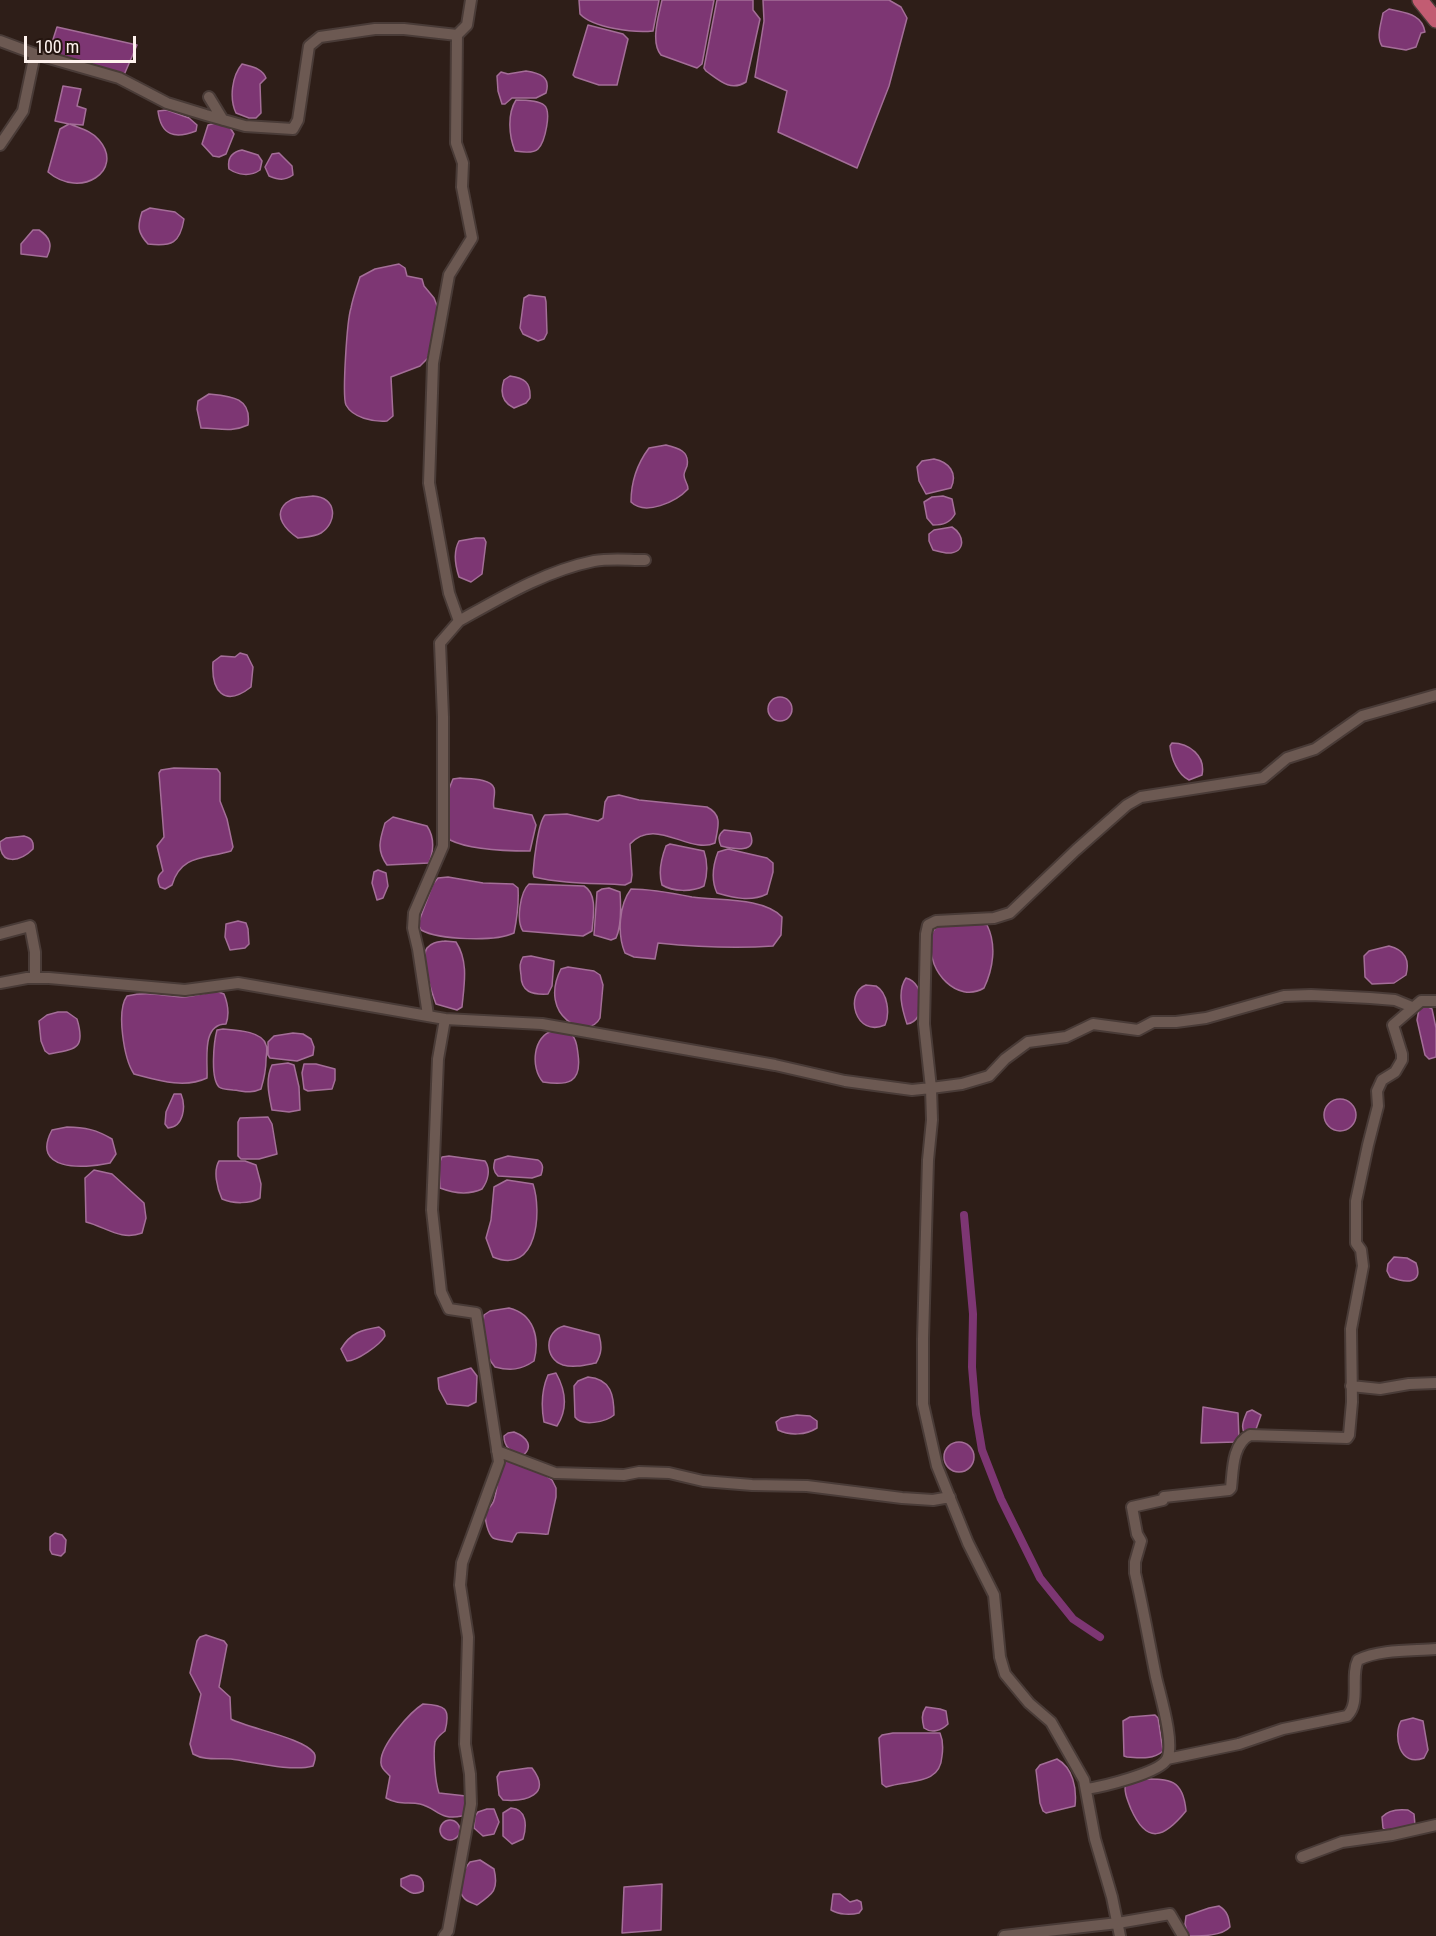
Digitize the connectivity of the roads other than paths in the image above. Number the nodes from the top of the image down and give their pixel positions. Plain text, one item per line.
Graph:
1 (471, 0) edge
2 (1420, 0) edge
3 (1436, 20) edge
4 (457, 35) junction
5 (0, 41) edge
6 (35, 54) junction
7 (209, 97) dead end
8 (223, 120) junction
9 (0, 145) edge
10 (645, 560) dead end
11 (459, 621) junction
12 (1436, 695) edge
13 (0, 934) edge
14 (35, 978) junction
15 (0, 983) edge
16 (1436, 1001) edge
17 (1412, 1007) junction
18 (428, 1016) junction
19 (445, 1019) junction
20 (931, 1088) junction
21 (1436, 1383) edge
22 (1351, 1386) junction
23 (497, 1451) junction
24 (950, 1497) junction
25 (1436, 1649) edge
26 (1167, 1759) junction
27 (1086, 1790) junction
28 (1436, 1825) edge
29 (1302, 1857) dead end
30 (1118, 1923) junction
31 (444, 1936) edge
32 (1004, 1936) edge
33 (1120, 1936) edge
34 (1183, 1936) edge

1 - 4 street
2 - 3 highway
4 - 8 street
4 - 11 street
5 - 6 street
6 - 8 street
6 - 9 street
7 - 8 street
10 - 11 street
11 - 18 street
12 - 20 street
13 - 14 street
14 - 15 street
14 - 18 street
16 - 17 street
17 - 20 street
17 - 22 street
18 - 19 street
19 - 20 street
19 - 23 street
20 - 24 street
21 - 22 street
22 - 26 street
23 - 24 street
23 - 31 street
24 - 27 street
25 - 26 street
26 - 27 street
27 - 30 street
28 - 29 street
30 - 32 street
30 - 33 street
30 - 34 street

